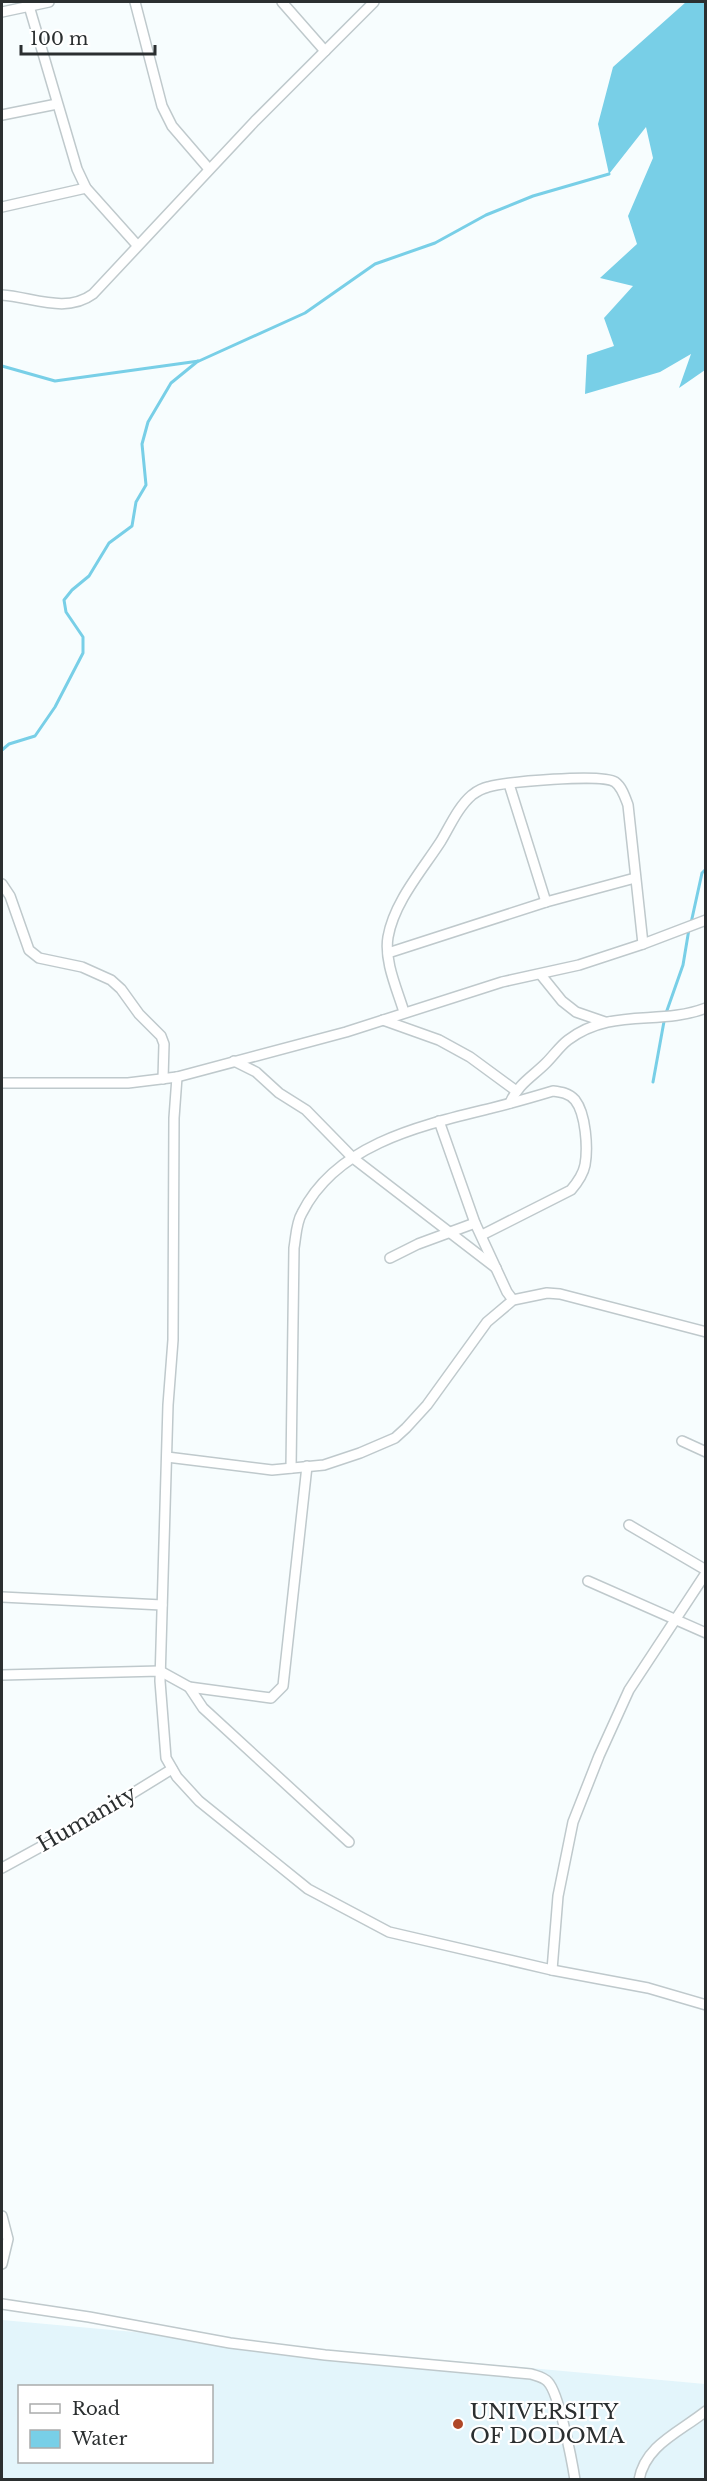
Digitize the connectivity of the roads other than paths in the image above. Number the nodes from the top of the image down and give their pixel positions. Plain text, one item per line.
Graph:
1 (48, 2) edge
2 (135, 2) edge
3 (282, 2) edge
4 (374, 2) edge
5 (29, 6) junction
6 (2, 12) edge
7 (325, 51) junction
8 (57, 104) junction
9 (2, 116) edge
10 (209, 169) junction
11 (86, 188) junction
12 (2, 207) edge
13 (137, 245) junction
14 (2, 295) edge
15 (509, 784) junction
16 (634, 878) junction
17 (2, 884) edge
18 (546, 902) junction
19 (705, 920) edge
20 (643, 944) junction
21 (388, 952) junction
22 (541, 975) junction
23 (705, 1008) edge
24 (404, 1012) junction
25 (383, 1020) junction
26 (605, 1022) junction
27 (234, 1061) junction
28 (177, 1077) junction
29 (164, 1079) junction
30 (2, 1083) edge
31 (515, 1090) junction
32 (510, 1103) junction
33 (439, 1121) junction
34 (353, 1158) junction
35 (475, 1223) junction
36 (450, 1233) junction
37 (482, 1235) junction
38 (390, 1258) dead end
39 (496, 1268) junction
40 (513, 1300) junction
41 (705, 1332) edge
42 (682, 1441) dead end
43 (705, 1452) edge
44 (167, 1457) junction
45 (307, 1466) junction
46 (291, 1468) junction
47 (629, 1525) dead end
48 (705, 1572) edge
49 (588, 1581) dead end
50 (2, 1597) edge
51 (162, 1605) junction
52 (675, 1618) junction
53 (705, 1633) edge
54 (160, 1671) junction
55 (2, 1676) edge
56 (189, 1688) junction
57 (172, 1769) junction
58 (350, 1842) dead end
59 (2, 1868) edge
60 (552, 1970) junction
61 (705, 2005) edge
62 (2, 2216) edge
63 (2, 2264) edge
64 (2, 2304) edge
65 (705, 2411) edge
66 (575, 2480) edge
67 (639, 2480) edge

1 - 5 street
2 - 10 street
3 - 7 street
4 - 7 street
5 - 6 street
5 - 8 street
7 - 10 street
8 - 9 street
8 - 11 street
10 - 13 street
11 - 12 street
11 - 13 street
13 - 14 street
15 - 16 street
15 - 18 street
15 - 21 street
16 - 18 street
16 - 20 street
17 - 29 street
18 - 21 street
19 - 20 street
20 - 22 street
21 - 24 street
22 - 24 street
22 - 26 street
23 - 26 street
24 - 25 street
25 - 27 street
25 - 31 street
26 - 31 street
27 - 28 street
27 - 34 street
28 - 29 street
28 - 44 street
29 - 30 street
31 - 32 street
32 - 33 street
32 - 37 street
33 - 34 street
33 - 35 street
34 - 36 street
34 - 46 street
35 - 36 street
35 - 37 street
36 - 38 street
36 - 39 street
37 - 39 street
39 - 40 street
40 - 41 street
40 - 45 street
42 - 43 street
44 - 46 street
44 - 51 street
45 - 46 street
45 - 56 street
47 - 48 street
48 - 52 street
49 - 52 street
50 - 51 street
51 - 54 street
52 - 53 street
52 - 60 street
54 - 55 street
54 - 56 street
54 - 57 street
56 - 58 street
57 - 59 street, Humanity
57 - 60 street
60 - 61 street
62 - 63 street
64 - 66 street
65 - 67 street

